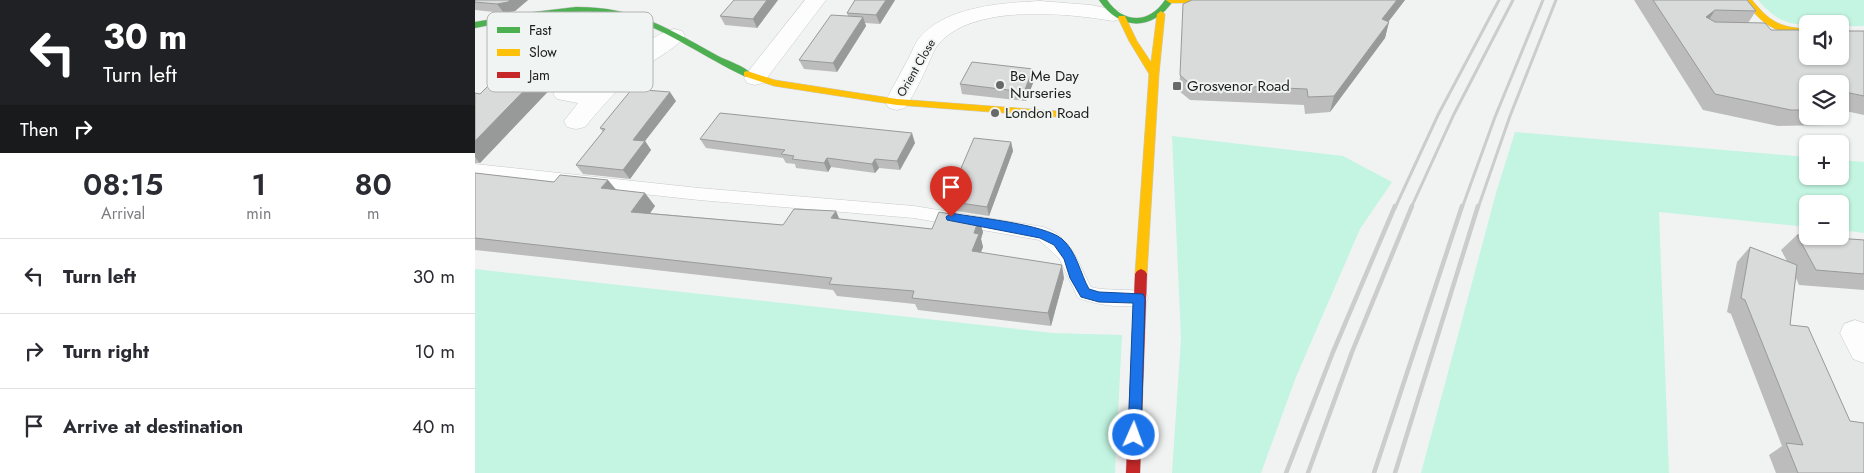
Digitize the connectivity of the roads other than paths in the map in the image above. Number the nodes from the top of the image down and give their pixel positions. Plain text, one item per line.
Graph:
1 (816, 0) edge
2 (1077, 0) edge
3 (1170, 0) edge
4 (1233, 0) edge
5 (1749, 0) edge
6 (1048, 6) junction
7 (1113, 11) edge
8 (580, 12) edge
9 (606, 12) edge
10 (1161, 14) junction
11 (653, 26) edge
12 (1799, 32) edge
13 (674, 36) junction
14 (653, 50) edge
15 (1154, 74) junction
16 (755, 78) junction
17 (601, 92) edge
18 (565, 94) dead end
19 (595, 98) junction
20 (897, 102) junction
21 (1070, 115) dead end
22 (576, 120) dead end
23 (475, 170) edge
24 (1139, 298) junction
25 (1133, 473) edge

1 - 16 street
2 - 6 street, Orient Close
3 - 4 street
3 - 10 street
5 - 12 street
6 - 7 street, Orient Close
6 - 20 street, Orient Close
7 - 10 street
7 - 15 street
8 - 9 street, Orient Close
10 - 15 street
11 - 13 street, Orient Close
13 - 14 street
13 - 16 street, Orient Close
15 - 24 street
16 - 20 street, Orient Close
17 - 19 street
18 - 19 street
19 - 22 street
20 - 21 street, Orient Close
23 - 24 lane
24 - 25 street

